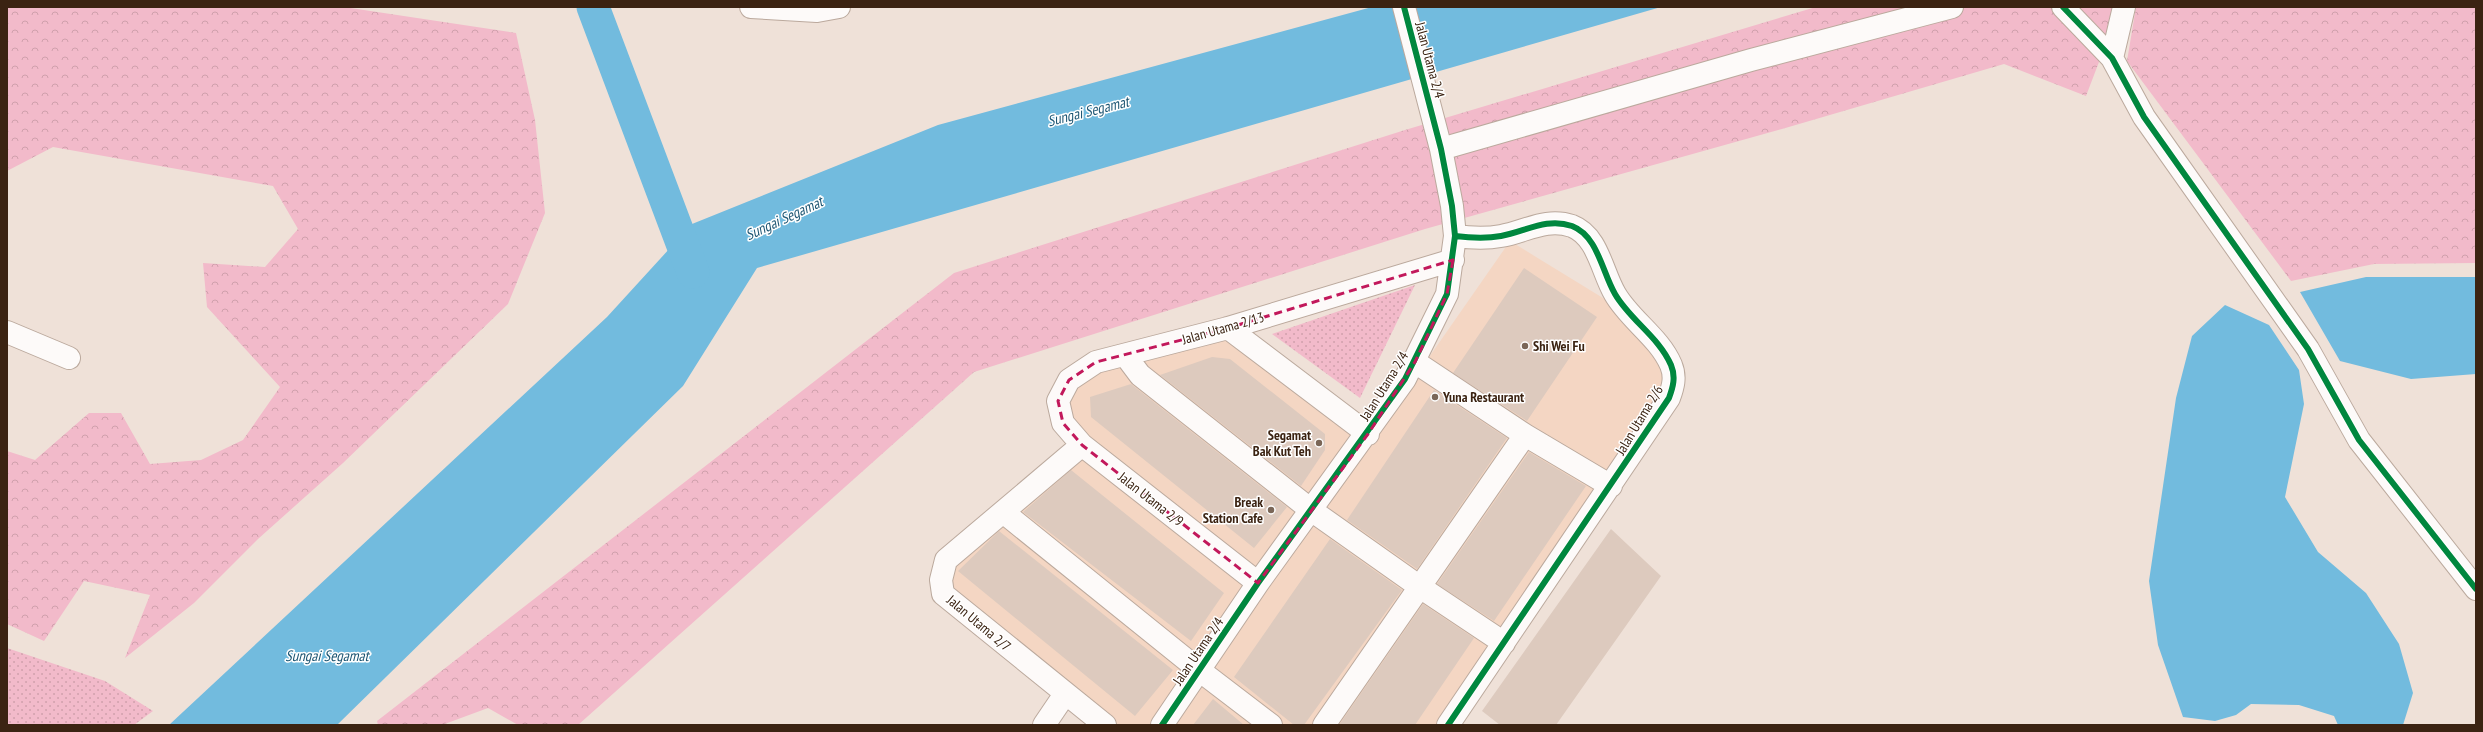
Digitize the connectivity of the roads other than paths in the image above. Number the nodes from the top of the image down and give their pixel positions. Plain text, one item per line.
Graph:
1 (751, 7) edge
2 (839, 7) edge
3 (1404, 7) edge
4 (1952, 7) edge
5 (2063, 7) edge
6 (2124, 7) edge
7 (2112, 58) junction
8 (1439, 140) junction
9 (1455, 236) junction
10 (1453, 260) junction
11 (1228, 328) junction
12 (7, 332) edge
13 (1125, 354) junction
14 (68, 358) dead end
15 (1414, 362) junction
16 (1368, 434) junction
17 (1525, 435) junction
18 (1082, 445) junction
19 (1611, 486) junction
20 (1311, 510) junction
21 (1003, 512) junction
22 (1258, 583) junction
23 (1420, 588) junction
24 (2476, 589) edge
25 (1504, 643) junction
26 (1199, 670) junction
27 (1065, 694) junction
28 (1044, 725) edge
29 (1105, 725) edge
30 (1162, 725) edge
31 (1271, 725) edge
32 (1324, 725) edge
33 (1448, 725) edge

1 - 2 street
3 - 8 street, Jalan Utama 2/4
4 - 8 street
5 - 7 street
6 - 7 street
7 - 24 street
8 - 9 street, Jalan Utama 2/4
9 - 10 street, Jalan Utama 2/4
9 - 19 street, Jalan Utama 2/6
10 - 11 street, Jalan Utama 2/13
10 - 15 street, Jalan Utama 2/4
11 - 13 street, Jalan Utama 2/13
11 - 16 street
12 - 14 street
13 - 18 street, Jalan Utama 2/13
13 - 20 street
15 - 16 street, Jalan Utama 2/4
15 - 17 street
16 - 20 street, Jalan Utama 2/4
17 - 19 street
17 - 23 street
18 - 21 street, Jalan Utama 2/7
18 - 22 street, Jalan Utama 2/9
19 - 25 street, Jalan Utama 2/6
20 - 22 street, Jalan Utama 2/4
20 - 23 street
21 - 26 street
21 - 27 street, Jalan Utama 2/7
22 - 26 street, Jalan Utama 2/4
23 - 25 street
23 - 32 street
25 - 33 street, Jalan Utama 2/6
26 - 30 street, Jalan Utama 2/4
26 - 31 street
27 - 28 street
27 - 29 street, Jalan Utama 2/7

